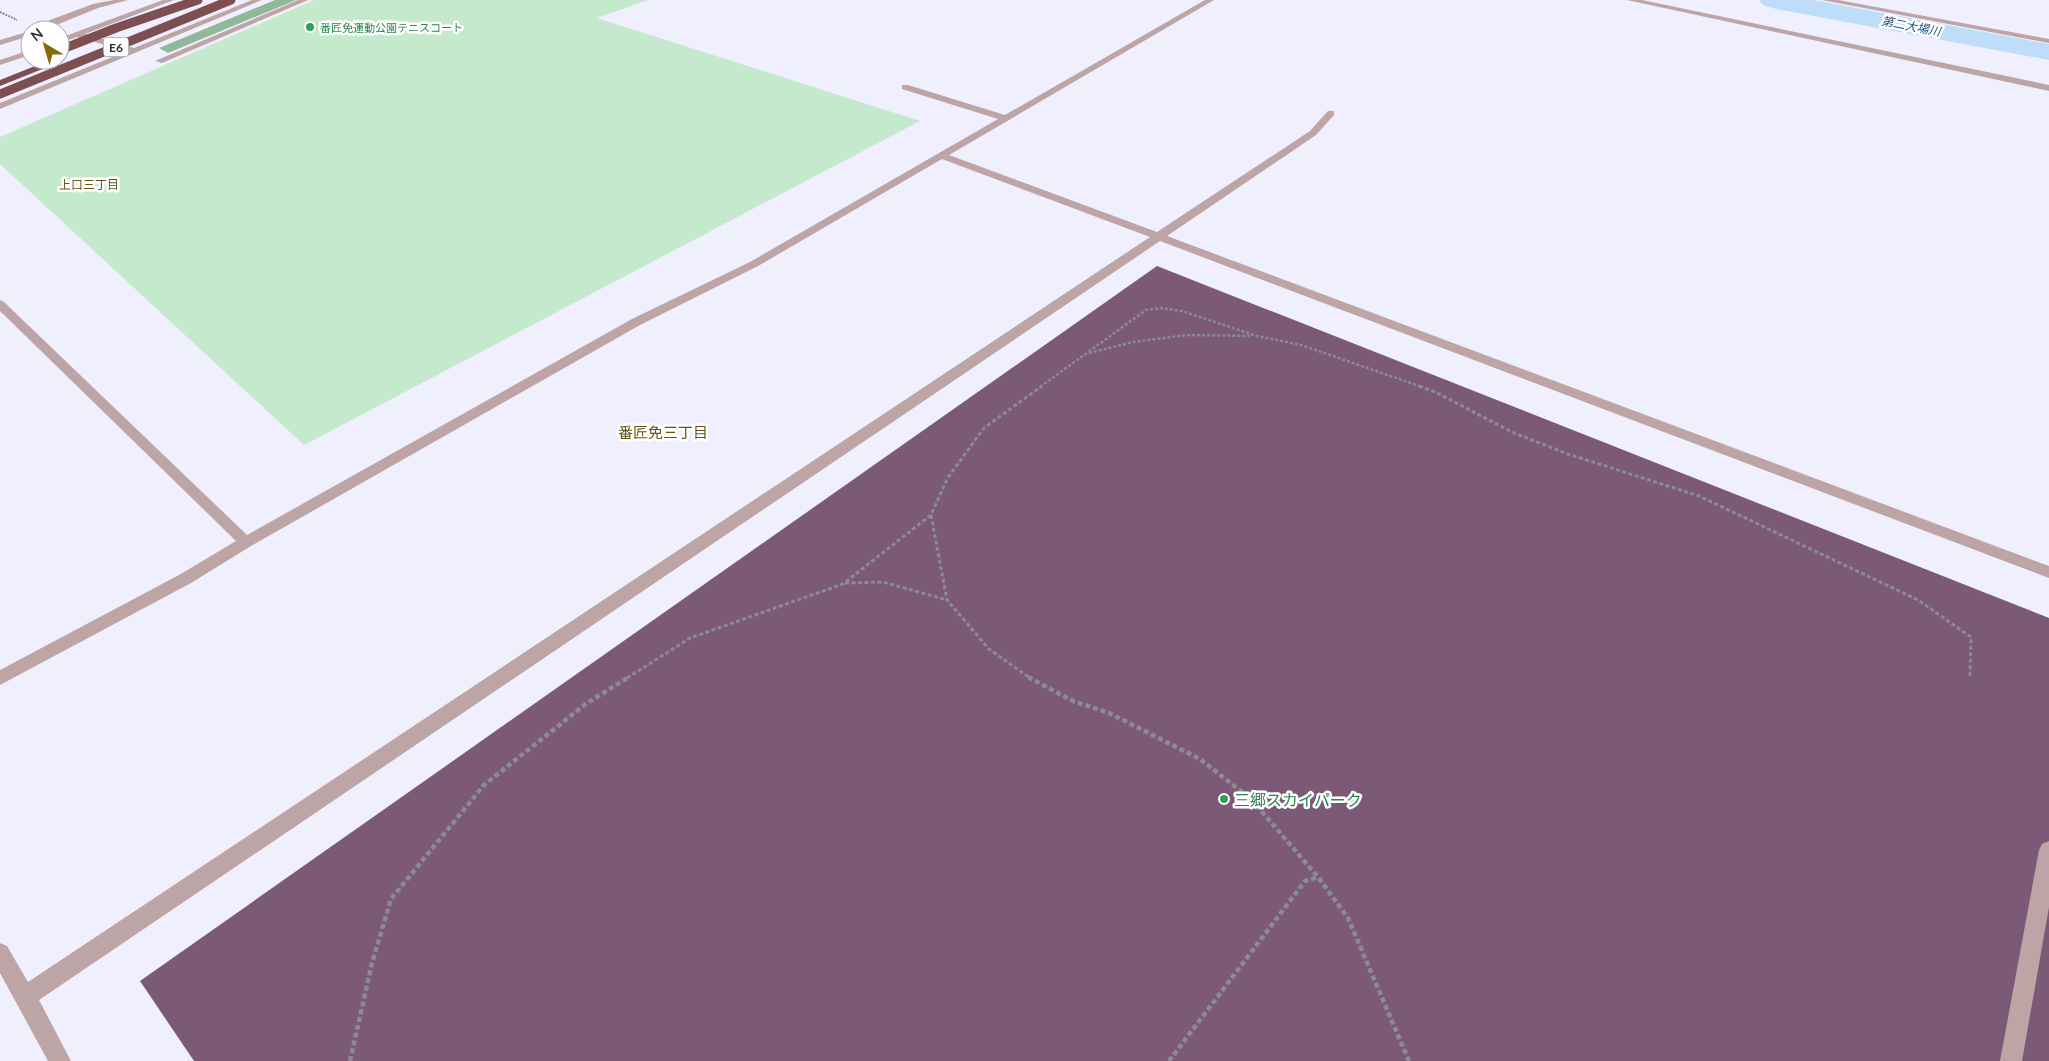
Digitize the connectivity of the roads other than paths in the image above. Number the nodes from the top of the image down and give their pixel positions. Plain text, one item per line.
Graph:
1 (111, 0) edge
2 (124, 0) edge
3 (170, 0) edge
4 (198, 0) edge
5 (203, 0) edge
6 (231, 0) edge
7 (258, 0) edge
8 (304, 0) edge
9 (1210, 0) edge
10 (1631, 0) edge
11 (1826, 0) edge
12 (1847, 2) edge
13 (96, 6) junction
14 (58, 20) edge
15 (78, 35) junction
16 (20, 36) edge
17 (70, 38) edge
18 (2049, 41) edge
19 (0, 43) edge
20 (70, 46) edge
21 (134, 50) junction
22 (70, 54) edge
23 (20, 56) edge
24 (159, 61) dead end
25 (0, 64) edge
26 (20, 66) edge
27 (31, 70) edge
28 (0, 74) edge
29 (0, 83) edge
30 (905, 87) dead end
31 (2049, 88) edge
32 (0, 94) edge
33 (0, 106) edge
34 (1331, 113) dead end
35 (1005, 118) junction
36 (941, 155) junction
37 (1157, 237) junction
38 (0, 304) edge
39 (246, 542) junction
40 (2049, 572) edge
41 (0, 678) edge
42 (2049, 850) edge
43 (0, 953) edge
44 (25, 997) junction
45 (60, 1061) edge
46 (2011, 1061) edge

1 - 13 street
2 - 13 street
3 - 15 street
4 - 20 highway, bridge
5 - 22 highway, E6, bridge
6 - 32 highway, E6, bridge
7 - 21 street
8 - 24 street
9 - 35 street
10 - 31 street
11 - 12 street
12 - 18 street
13 - 14 street
15 - 17 street
15 - 21 street
16 - 19 street
21 - 33 street
23 - 25 street
26 - 28 highway
27 - 29 highway, E6
30 - 35 street
34 - 37 street
35 - 36 street
36 - 37 street
36 - 39 street
37 - 40 street
37 - 44 street
38 - 39 street
39 - 41 street
42 - 46 street
43 - 44 street
44 - 45 street

